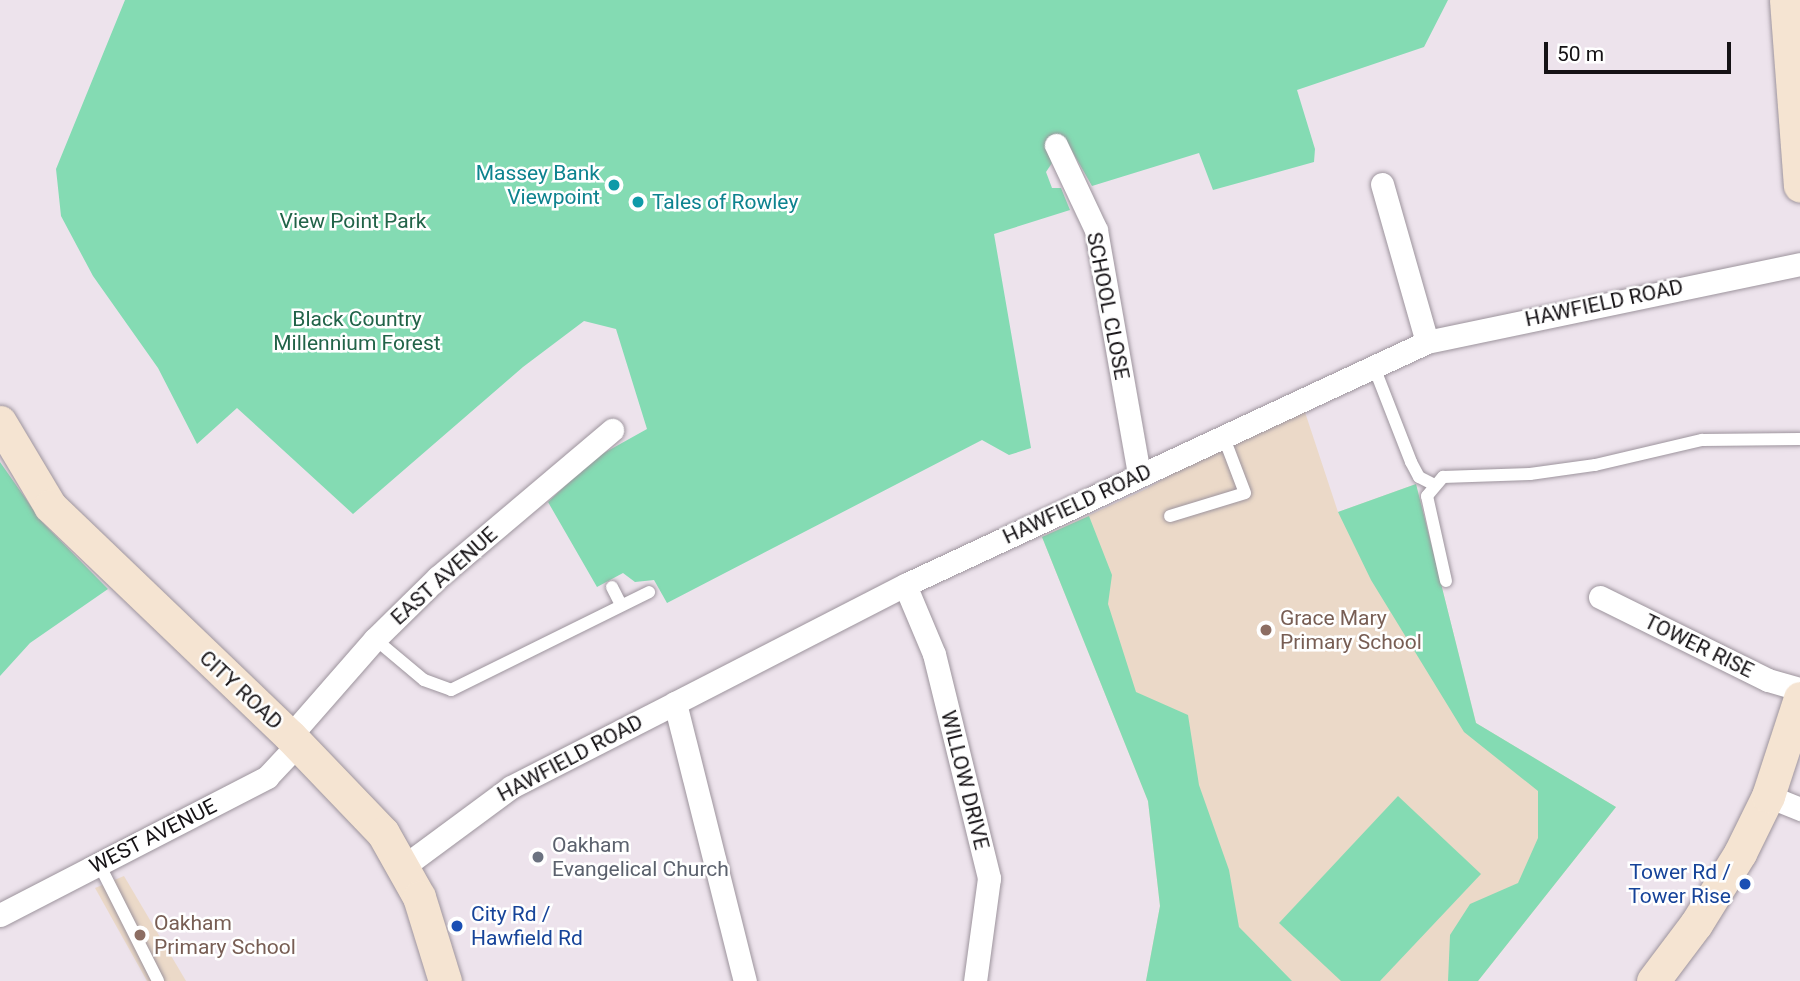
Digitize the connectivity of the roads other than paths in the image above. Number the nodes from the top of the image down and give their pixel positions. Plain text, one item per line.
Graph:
1 (1786, 0) edge
2 (1056, 145) dead end
3 (1382, 184) dead end
4 (1800, 185) edge
5 (1800, 264) edge
6 (1427, 342) junction
7 (1374, 366) junction
8 (0, 422) edge
9 (612, 430) dead end
10 (1223, 435) junction
11 (1800, 439) edge
12 (1139, 473) junction
13 (1433, 484) junction
14 (1170, 516) dead end
15 (1446, 581) dead end
16 (905, 585) junction
17 (612, 587) dead end
18 (649, 592) dead end
19 (1600, 597) dead end
20 (621, 605) junction
21 (375, 639) junction
22 (1800, 689) edge
23 (1800, 698) edge
24 (675, 703) junction
25 (294, 740) junction
26 (1768, 796) junction
27 (1800, 809) edge
28 (99, 864) junction
29 (403, 867) junction
30 (0, 915) edge
31 (158, 981) edge
32 (445, 981) edge
33 (745, 981) edge
34 (975, 981) edge
35 (1653, 981) edge

1 - 4 street
2 - 12 street, SCHOOL CLOSE
3 - 6 street
5 - 6 street, HAWFIELD ROAD
6 - 7 street, HAWFIELD ROAD
7 - 10 street, HAWFIELD ROAD
7 - 13 lane
8 - 25 street, CITY ROAD
9 - 21 street, EAST AVENUE
10 - 12 street, HAWFIELD ROAD
10 - 14 lane
11 - 13 lane
12 - 16 street, HAWFIELD ROAD
13 - 15 lane
16 - 24 street, HAWFIELD ROAD
16 - 34 street, WILLOW DRIVE
17 - 20 lane
18 - 20 lane
19 - 22 street, TOWER RISE
20 - 21 lane
21 - 25 street, EAST AVENUE
23 - 26 street
24 - 29 street, HAWFIELD ROAD
24 - 33 street
25 - 28 street, WEST AVENUE
25 - 29 street, CITY ROAD
26 - 27 street
26 - 35 street
28 - 30 street, WEST AVENUE
28 - 31 lane
29 - 32 street, CITY ROAD

